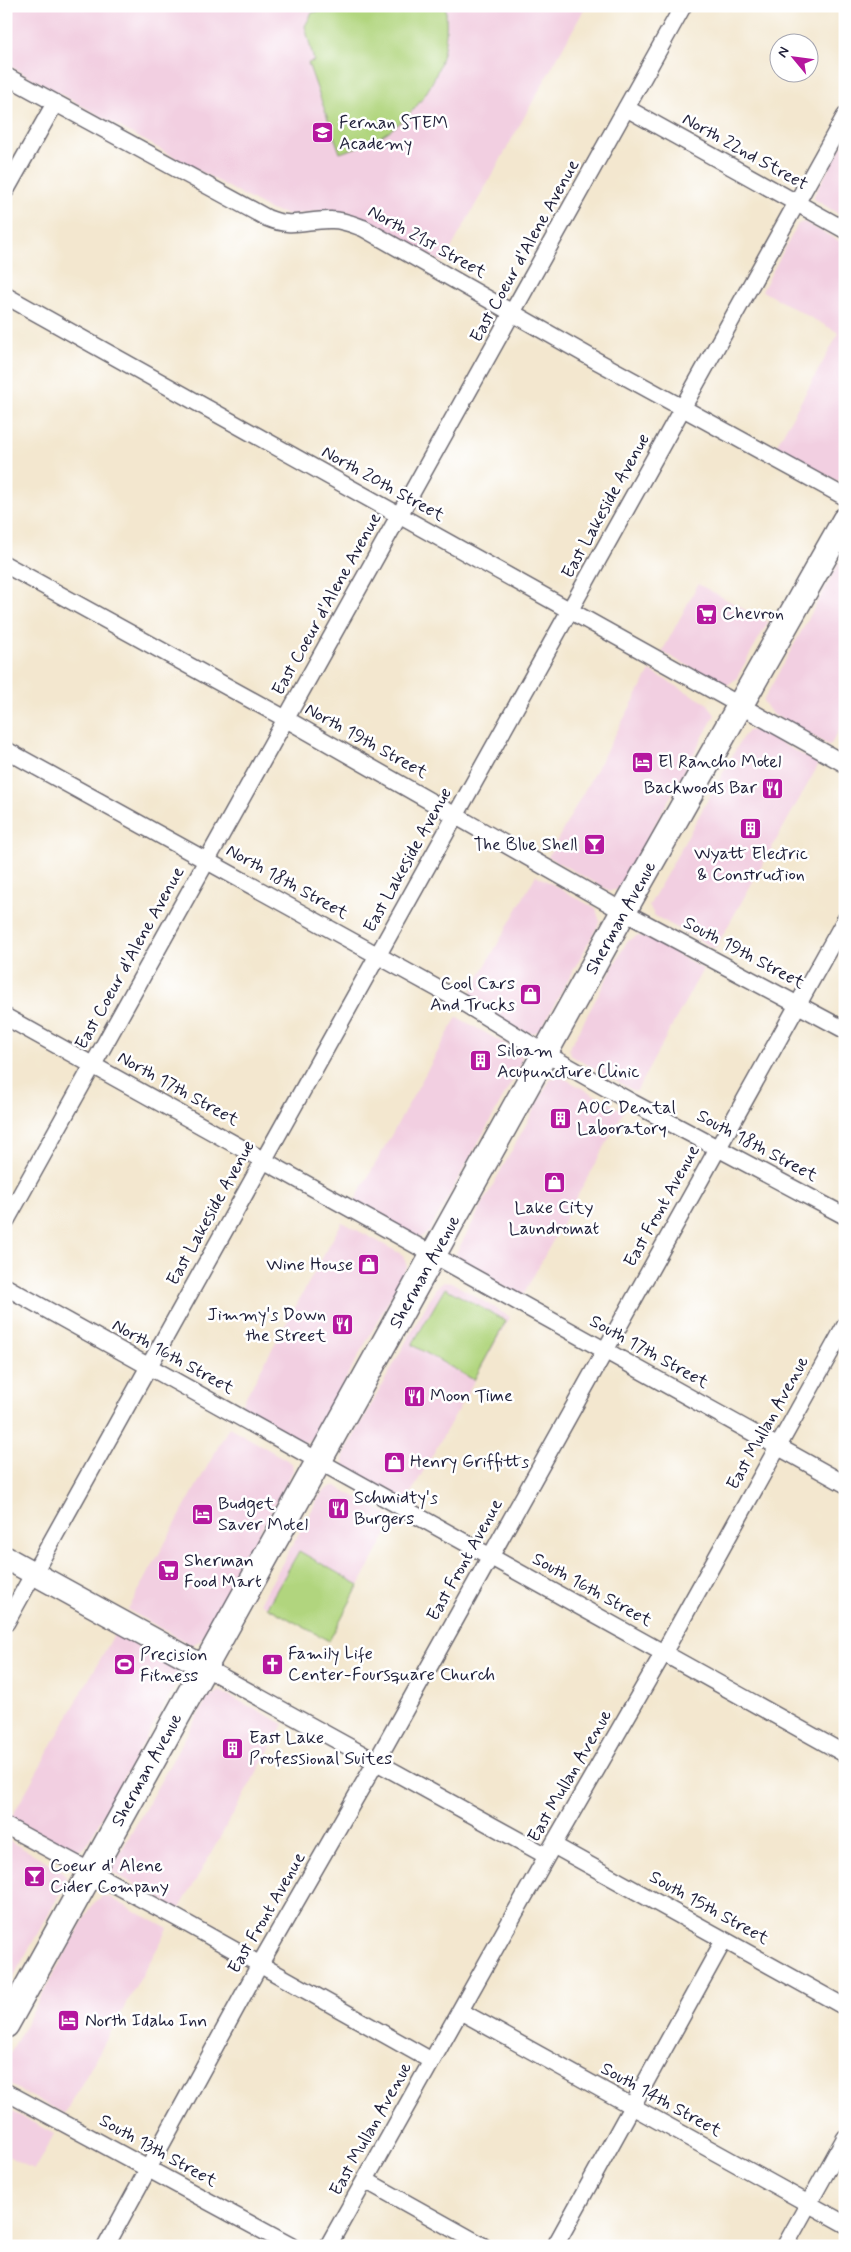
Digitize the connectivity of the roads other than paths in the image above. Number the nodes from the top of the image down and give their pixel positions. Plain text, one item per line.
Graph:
1 (683, 6) edge
2 (6, 76) edge
3 (55, 103) junction
4 (626, 108) junction
5 (845, 116) edge
6 (6, 190) edge
7 (796, 204) junction
8 (845, 230) edge
9 (6, 296) edge
10 (513, 313) junction
11 (683, 408) junction
12 (845, 497) edge
13 (399, 515) junction
14 (845, 520) edge
15 (6, 565) edge
16 (572, 611) junction
17 (740, 707) junction
18 (286, 719) junction
19 (6, 750) edge
20 (845, 764) edge
21 (456, 815) junction
22 (206, 861) junction
23 (624, 912) junction
24 (845, 920) edge
25 (378, 956) junction
26 (798, 1004) junction
27 (6, 1017) edge
28 (845, 1030) edge
29 (546, 1054) junction
30 (94, 1065) junction
31 (718, 1148) junction
32 (264, 1160) junction
33 (845, 1216) edge
34 (6, 1221) edge
35 (434, 1256) junction
36 (6, 1287) edge
37 (845, 1326) edge
38 (604, 1350) junction
39 (148, 1366) junction
40 (778, 1447) junction
41 (320, 1462) junction
42 (845, 1484) edge
43 (490, 1556) junction
44 (6, 1558) edge
45 (34, 1574) junction
46 (6, 1623) edge
47 (664, 1652) junction
48 (204, 1666) junction
49 (845, 1754) edge
50 (376, 1762) junction
51 (6, 1826) edge
52 (550, 1851) junction
53 (91, 1873) junction
54 (724, 1940) junction
55 (260, 1964) junction
56 (845, 2007) edge
57 (460, 2011) junction
58 (6, 2024) edge
59 (432, 2061) junction
60 (6, 2092) edge
61 (632, 2107) junction
62 (845, 2138) edge
63 (149, 2168) junction
64 (365, 2180) junction
65 (808, 2203) junction
66 (845, 2224) edge
67 (106, 2246) edge
68 (291, 2246) edge
69 (328, 2246) edge
70 (483, 2246) edge
71 (555, 2246) edge
72 (785, 2246) edge

1 - 4 street, East Coeur d'Alene Avenue
2 - 3 street, North 21st Street
3 - 6 street
3 - 10 street, North 21st Street
4 - 7 street, North 22nd Street
4 - 10 street, East Coeur d'Alene Avenue
5 - 7 street, East Lakeside Avenue
7 - 8 street, North 22nd Street
7 - 11 street, East Lakeside Avenue
9 - 13 street, North 20th Street
10 - 11 street, North 21st Street
10 - 13 street, East Coeur d'Alene Avenue
11 - 12 street, North 21st Street
11 - 16 street, East Lakeside Avenue
13 - 16 street, North 20th Street
13 - 18 street, East Coeur d'Alene Avenue
14 - 17 main road, Sherman Avenue
15 - 18 street, North 19th Street
16 - 17 street, North 20th Street
16 - 21 street, East Lakeside Avenue
17 - 20 street, North 20th Street
17 - 23 main road, Sherman Avenue
18 - 21 street, North 19th Street
18 - 22 street, East Coeur d'Alene Avenue
19 - 22 street, North 18th Street
21 - 23 street, North 19th Street
21 - 25 street, East Lakeside Avenue
22 - 25 street, North 18th Street
22 - 30 street, East Coeur d'Alene Avenue
23 - 26 street, South 19th Street
23 - 29 main road, Sherman Avenue
24 - 26 street, East Front Avenue
25 - 29 street, North 18th Street
25 - 32 street, East Lakeside Avenue
26 - 28 street, South 19th Street
26 - 31 street, East Front Avenue
27 - 30 street, North 17th Street
29 - 31 street, South 18th Street
29 - 35 main road, Sherman Avenue
30 - 32 street, North 17th Street
30 - 34 street, East Coeur d'Alene Avenue
31 - 33 street, South 18th Street
31 - 38 street, East Front Avenue
32 - 35 street, North 17th Street
32 - 39 street, East Lakeside Avenue
35 - 38 street, South 17th Street
35 - 41 main road, Sherman Avenue
36 - 39 street, North 16th Street
37 - 40 street, East Mullan Avenue
38 - 40 street, South 17th Street
38 - 43 street, East Front Avenue
39 - 41 street, North 16th Street
39 - 45 street, East Lakeside Avenue
40 - 42 street, South 17th Street
40 - 47 street, East Mullan Avenue
41 - 43 street, South 16th Street
41 - 48 main road, Sherman Avenue
43 - 47 street, South 16th Street
43 - 50 street, East Front Avenue
44 - 45 main road
45 - 46 street, East Lakeside Avenue
45 - 48 main road
47 - 49 street, South 16th Street
47 - 52 street, East Mullan Avenue
48 - 50 street, South 15th Street
48 - 53 main road, Sherman Avenue
50 - 52 street, South 15th Street
50 - 55 street, East Front Avenue
51 - 53 street
52 - 54 street, South 15th Street
52 - 57 street, East Mullan Avenue
53 - 55 street
53 - 58 main road, Sherman Avenue
54 - 56 street, South 15th Street
54 - 61 street
55 - 59 street
55 - 63 street, East Front Avenue
57 - 59 street, East Mullan Avenue
57 - 61 street, South 14th Street
59 - 64 street, East Mullan Avenue
60 - 63 street, South 13th Street
61 - 65 street, South 14th Street
61 - 71 street
62 - 65 street
63 - 67 street, East Front Avenue
63 - 68 street, South 13th Street
64 - 69 street, East Mullan Avenue
64 - 70 street
65 - 66 street, South 14th Street
65 - 72 street

